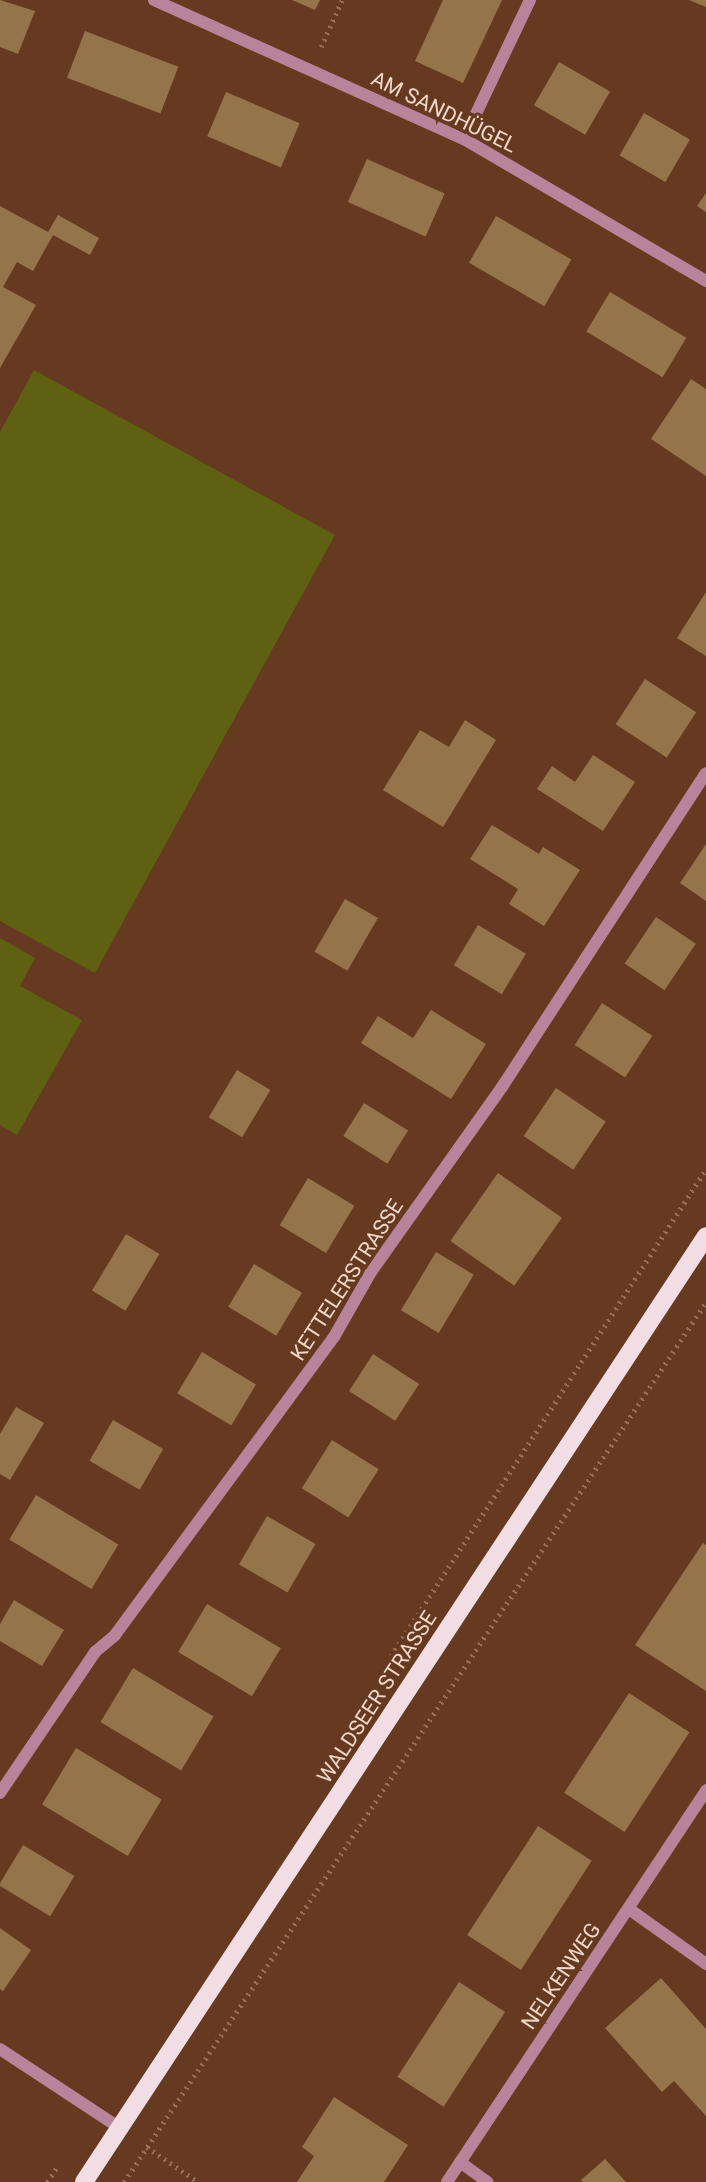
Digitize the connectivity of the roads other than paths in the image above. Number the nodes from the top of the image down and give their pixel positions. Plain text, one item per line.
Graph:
1 (154, 0) edge
2 (530, 0) edge
3 (464, 139) junction
4 (706, 281) edge
5 (706, 773) edge
6 (706, 1236) edge
7 (706, 1790) edge
8 (0, 1793) edge
9 (629, 1909) junction
10 (706, 1964) edge
11 (0, 2049) edge
12 (120, 2128) junction
13 (460, 2162) junction
14 (84, 2182) edge
15 (447, 2182) edge
16 (488, 2182) edge

1 - 3 street, AM SANDHÜGEL
2 - 3 street
3 - 4 street, AM SANDHÜGEL
5 - 8 street, KETTELERSTRASSE
6 - 12 main road, WALDSEER STRASSE
7 - 9 street, NELKENWEG
9 - 10 street
9 - 13 street, NELKENWEG
11 - 12 street
12 - 14 main road, WALDSEER STRASSE
13 - 15 street, NELKENWEG
13 - 16 street

